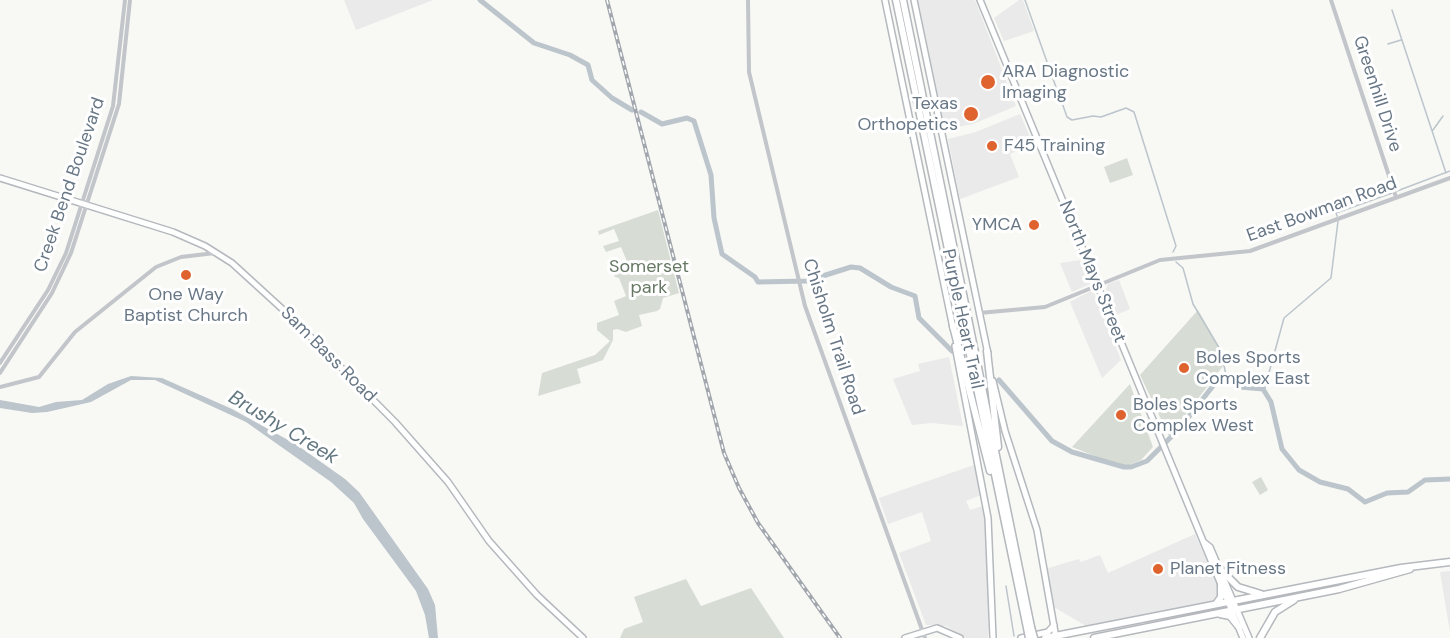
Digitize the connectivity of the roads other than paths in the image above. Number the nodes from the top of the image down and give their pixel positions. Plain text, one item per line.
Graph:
1 (125, 0) edge
2 (130, 0) edge
3 (748, 0) edge
4 (885, 0) edge
5 (896, 0) edge
6 (903, 0) edge
7 (914, 0) edge
8 (980, 0) edge
9 (1331, 0) edge
10 (0, 178) edge
11 (1450, 178) edge
12 (1396, 197) junction
13 (84, 204) junction
14 (217, 253) junction
15 (1097, 285) junction
16 (979, 313) junction
17 (952, 326) junction
18 (987, 351) junction
19 (0, 363) edge
20 (0, 373) edge
21 (0, 387) edge
22 (1015, 542) junction
23 (1205, 543) junction
24 (1450, 562) edge
25 (1014, 567) junction
26 (1414, 567) junction
27 (1221, 570) junction
28 (1221, 583) junction
29 (1282, 592) junction
30 (1315, 593) junction
31 (1214, 605) junction
32 (1234, 605) junction
33 (1163, 615) junction
34 (1210, 615) junction
35 (1146, 618) junction
36 (1054, 624) junction
37 (1029, 627) junction
38 (1151, 627) junction
39 (1239, 627) junction
40 (1134, 630) junction
41 (922, 631) junction
42 (949, 633) junction
43 (993, 637) edge
44 (1056, 637) edge
45 (583, 638) edge
46 (905, 638) edge
47 (925, 638) edge
48 (954, 638) edge
49 (960, 638) edge
50 (1021, 638) edge
51 (1029, 638) edge
52 (1034, 638) edge
53 (1045, 638) edge
54 (1094, 638) edge
55 (1243, 638) edge
56 (1249, 638) edge
57 (1260, 638) edge

1 - 13 street, Creek Bend Boulevard
2 - 13 street, Creek Bend Boulevard
3 - 41 street, Chisholm Trail Road
4 - 17 main road
5 - 25 highway, Purple Heart Trail
6 - 22 highway, Purple Heart Trail
7 - 16 main road
8 - 15 main road, North Mays Street
9 - 12 street, Greenhill Drive
10 - 13 main road, Sam Bass Road
11 - 12 street, East Bowman Road
12 - 15 street, East Bowman Road
13 - 14 main road, Sam Bass Road
13 - 19 street, Creek Bend Boulevard
13 - 20 street, Creek Bend Boulevard
14 - 21 street
14 - 45 main road, Sam Bass Road
15 - 16 street, East Bowman Road
15 - 23 main road, North Mays Street
16 - 18 main road
17 - 25 highway
17 - 43 main road
18 - 22 highway
18 - 36 main road
22 - 37 highway, Purple Heart Trail
23 - 27 main road, North Mays Street
23 - 28 main road, North Mays Street
24 - 26 highway
25 - 37 highway, Purple Heart Trail
26 - 29 highway
26 - 30 highway
27 - 29 highway
27 - 32 main road, North Mays Street
28 - 31 highway
28 - 32 main road, North Mays Street
29 - 32 highway
30 - 32 highway
30 - 57 highway
31 - 32 highway
31 - 33 highway
32 - 34 highway
32 - 39 main road, North Mays Street
32 - 56 main road, North Mays Street
33 - 35 highway
33 - 38 highway
34 - 38 highway
34 - 39 highway
35 - 40 highway
35 - 44 highway
36 - 44 main road
36 - 50 main road
37 - 51 highway, Purple Heart Trail, bridge
37 - 52 highway, Purple Heart Trail, bridge
38 - 40 highway
39 - 55 main road, North Mays Street
40 - 54 highway
41 - 42 main road
41 - 46 main road
41 - 47 street, Chisholm Trail Road
42 - 48 main road
42 - 49 main road
44 - 53 highway

